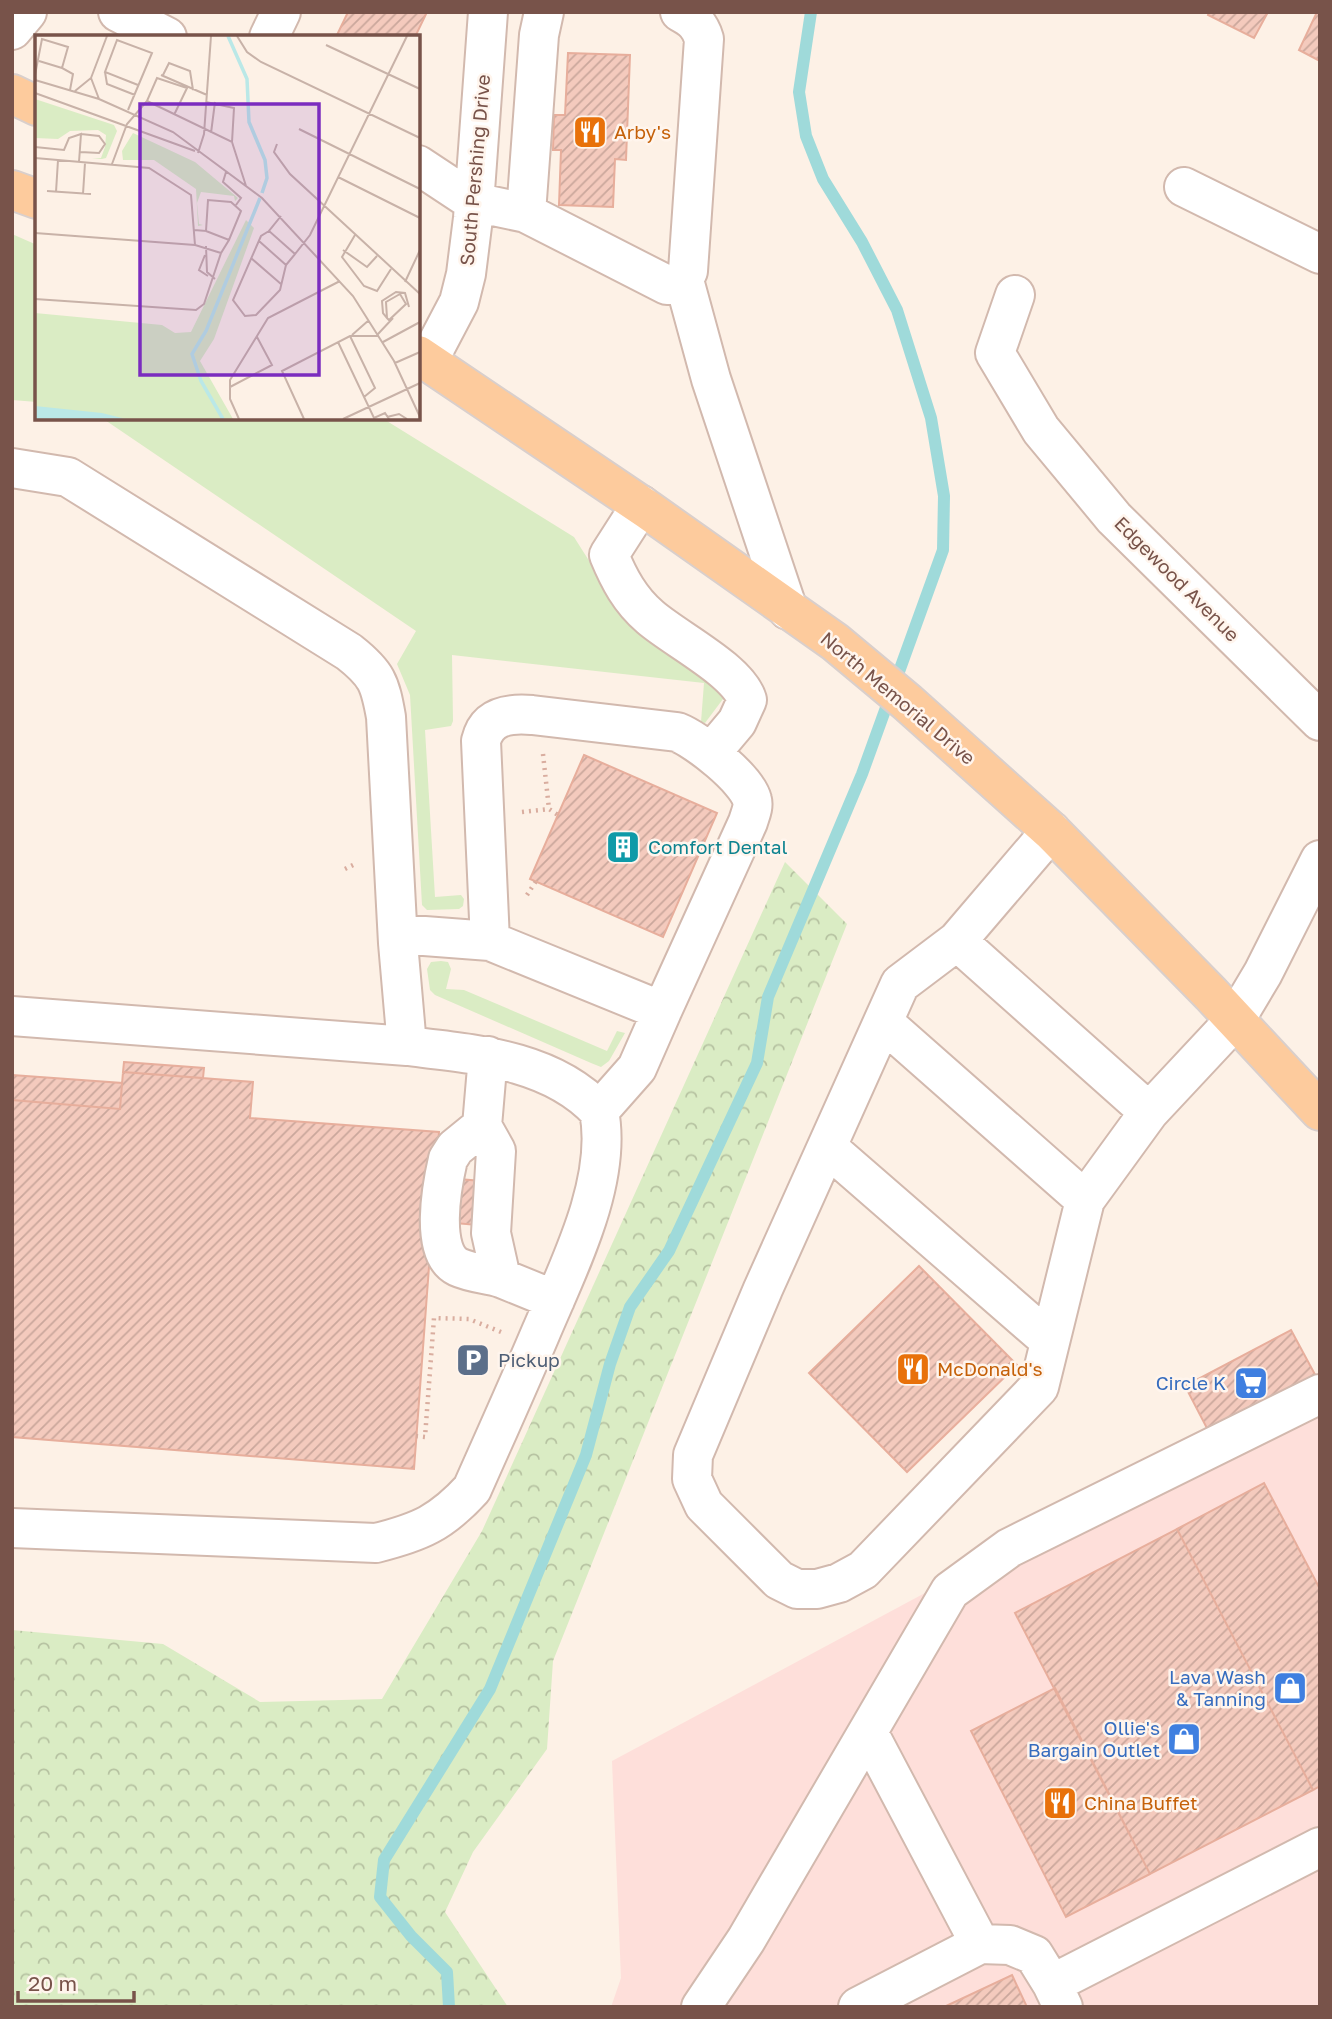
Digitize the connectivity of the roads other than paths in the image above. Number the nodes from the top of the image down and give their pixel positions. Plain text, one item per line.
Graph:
1 (27, 12) edge
2 (118, 12) edge
3 (281, 12) edge
4 (488, 12) edge
5 (544, 12) edge
6 (680, 12) edge
7 (12, 30) edge
8 (163, 35) edge
9 (270, 35) edge
10 (12, 94) edge
11 (35, 105) edge
12 (420, 166) edge
13 (1184, 187) dead end
14 (12, 190) edge
15 (35, 198) edge
16 (474, 202) junction
17 (526, 213) junction
18 (1320, 254) edge
19 (684, 280) junction
20 (1015, 295) dead end
21 (423, 358) edge
22 (12, 468) edge
23 (641, 505) junction
24 (788, 610) junction
25 (1320, 722) edge
26 (711, 753) junction
27 (1051, 831) junction
28 (1320, 860) edge
29 (398, 934) junction
30 (490, 941) junction
31 (957, 941) junction
32 (662, 1011) junction
33 (12, 1016) edge
34 (1235, 1020) junction
35 (883, 1022) junction
36 (407, 1046) junction
37 (488, 1056) junction
38 (599, 1111) junction
39 (1320, 1111) edge
40 (1149, 1112) junction
41 (482, 1126) junction
42 (827, 1147) junction
43 (1085, 1200) junction
44 (501, 1278) junction
45 (555, 1300) junction
46 (1049, 1340) junction
47 (1320, 1394) edge
48 (12, 1528) edge
49 (868, 1732) junction
50 (1320, 1847) edge
51 (980, 1944) junction
52 (1057, 1996) edge
53 (701, 2007) edge
54 (858, 2007) edge

1 - 7 street
2 - 8 street
3 - 9 street
4 - 16 street, South Pershing Drive
5 - 17 street
6 - 19 street
10 - 11 main road
12 - 16 street
13 - 18 street
14 - 15 main road
16 - 17 street
16 - 21 street, South Pershing Drive
17 - 19 street
19 - 24 street
20 - 25 street, Edgewood Avenue
21 - 23 main road, North Memorial Drive
22 - 29 street
23 - 24 main road, North Memorial Drive
23 - 26 street
24 - 27 main road, North Memorial Drive
26 - 30 street
26 - 32 street
27 - 31 street
27 - 34 main road, North Memorial Drive
28 - 34 street
29 - 30 street
29 - 36 street
30 - 32 street
31 - 35 street
31 - 40 street
32 - 38 street
33 - 36 street
34 - 39 main road, North Memorial Drive
34 - 40 street
35 - 42 street
35 - 43 street
36 - 37 street
37 - 38 street
37 - 41 street
38 - 45 street
40 - 43 street
41 - 44 street
41 - 44 street
42 - 46 street
42 - 46 street
43 - 46 street
44 - 45 street
45 - 48 street
47 - 49 street
49 - 51 street
49 - 53 street
50 - 52 street
51 - 52 street
51 - 54 street

